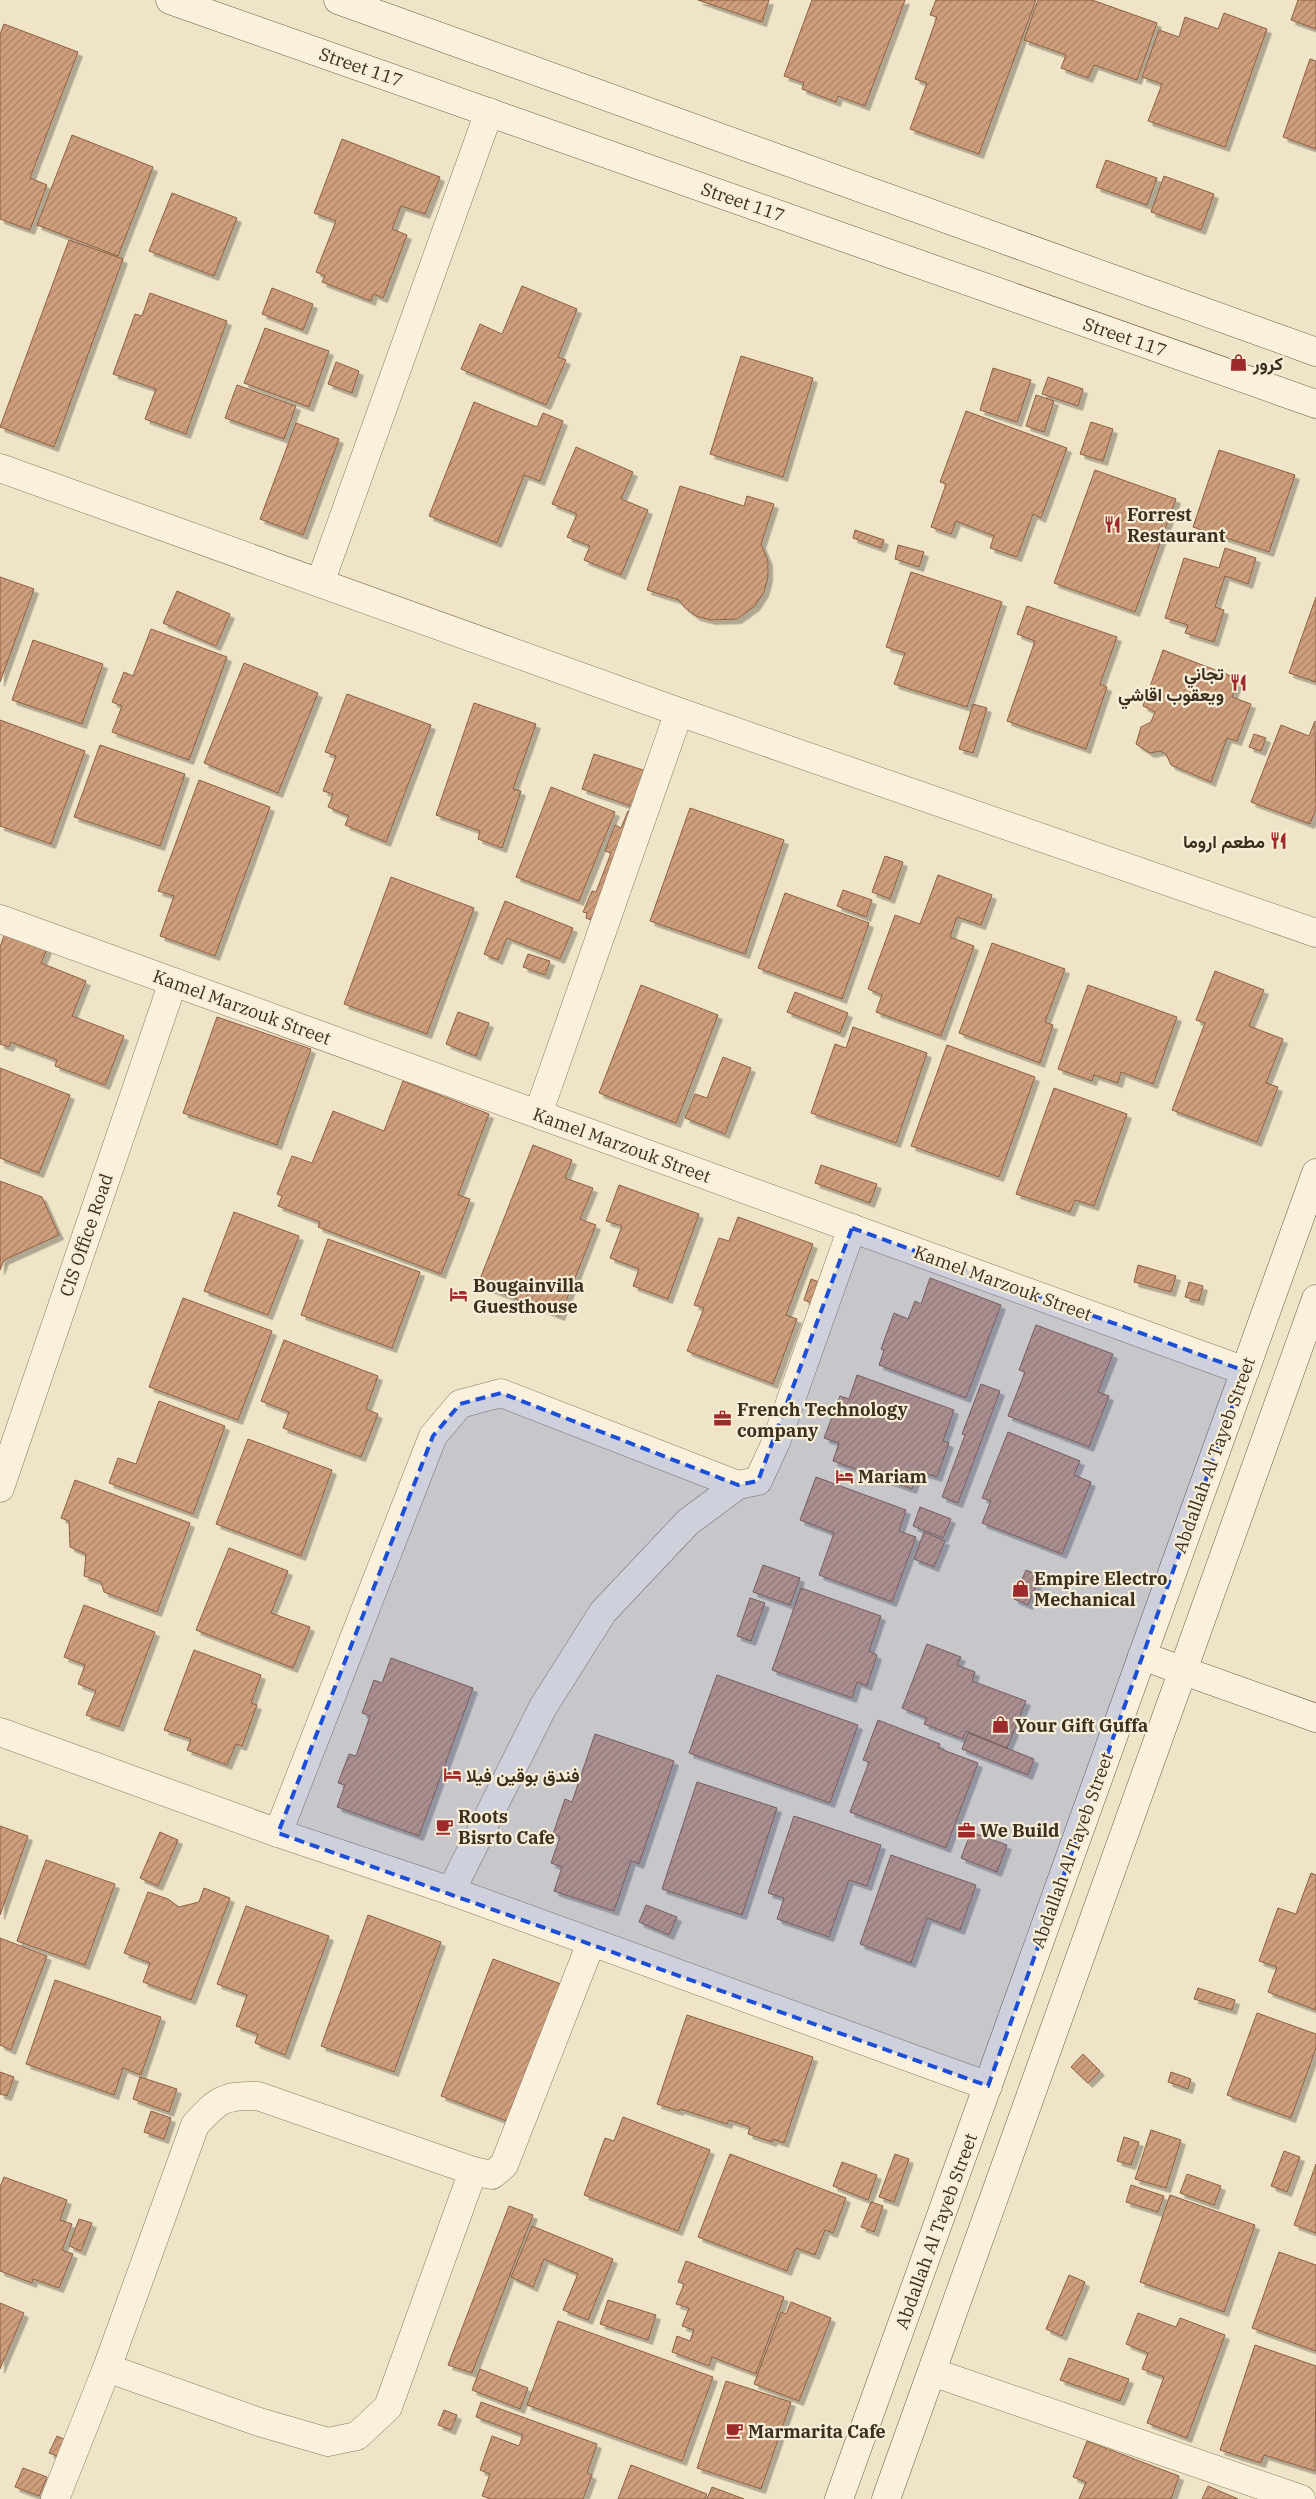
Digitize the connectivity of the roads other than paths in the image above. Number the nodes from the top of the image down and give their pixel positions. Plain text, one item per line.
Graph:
1 (170, 0) edge
2 (338, 0) edge
3 (489, 112) junction
4 (1316, 352) edge
5 (1316, 404) edge
6 (0, 468) edge
7 (320, 583) junction
8 (680, 712) junction
9 (0, 919) edge
10 (1316, 933) edge
11 (173, 982) junction
12 (538, 1114) junction
13 (1316, 1173) edge
14 (852, 1228) junction
15 (1316, 1300) edge
16 (1245, 1371) junction
17 (738, 1485) junction
18 (0, 1488) edge
19 (1142, 1656) junction
20 (1183, 1669) junction
21 (1316, 1718) edge
22 (0, 1732) edge
23 (278, 1833) junction
24 (451, 1891) junction
25 (591, 1943) junction
26 (988, 2086) junction
27 (473, 2171) junction
28 (108, 2368) junction
29 (932, 2372) junction
30 (55, 2499) edge
31 (839, 2499) edge
32 (886, 2499) edge
33 (1302, 2499) edge

1 - 3 street, Street 117
2 - 4 street
3 - 5 street, Street 117
3 - 7 street
6 - 7 street
7 - 8 street
8 - 10 street
8 - 12 street
9 - 11 street, Kamel Marzouk Street
11 - 12 street, Kamel Marzouk Street
11 - 18 street, CIS Office Road
12 - 14 street, Kamel Marzouk Street
13 - 16 street, Abdallah Al Tayeb Street
14 - 16 street, Kamel Marzouk Street
14 - 17 street
15 - 20 street
16 - 19 street, Abdallah Al Tayeb Street
17 - 23 street
17 - 24 street
19 - 20 street
19 - 26 street, Abdallah Al Tayeb Street
20 - 21 street
20 - 29 street
22 - 23 street
23 - 24 street
24 - 25 street
25 - 26 street
25 - 27 street
26 - 31 street, Abdallah Al Tayeb Street
27 - 28 street
27 - 28 street
28 - 30 street
29 - 32 street
29 - 33 street

